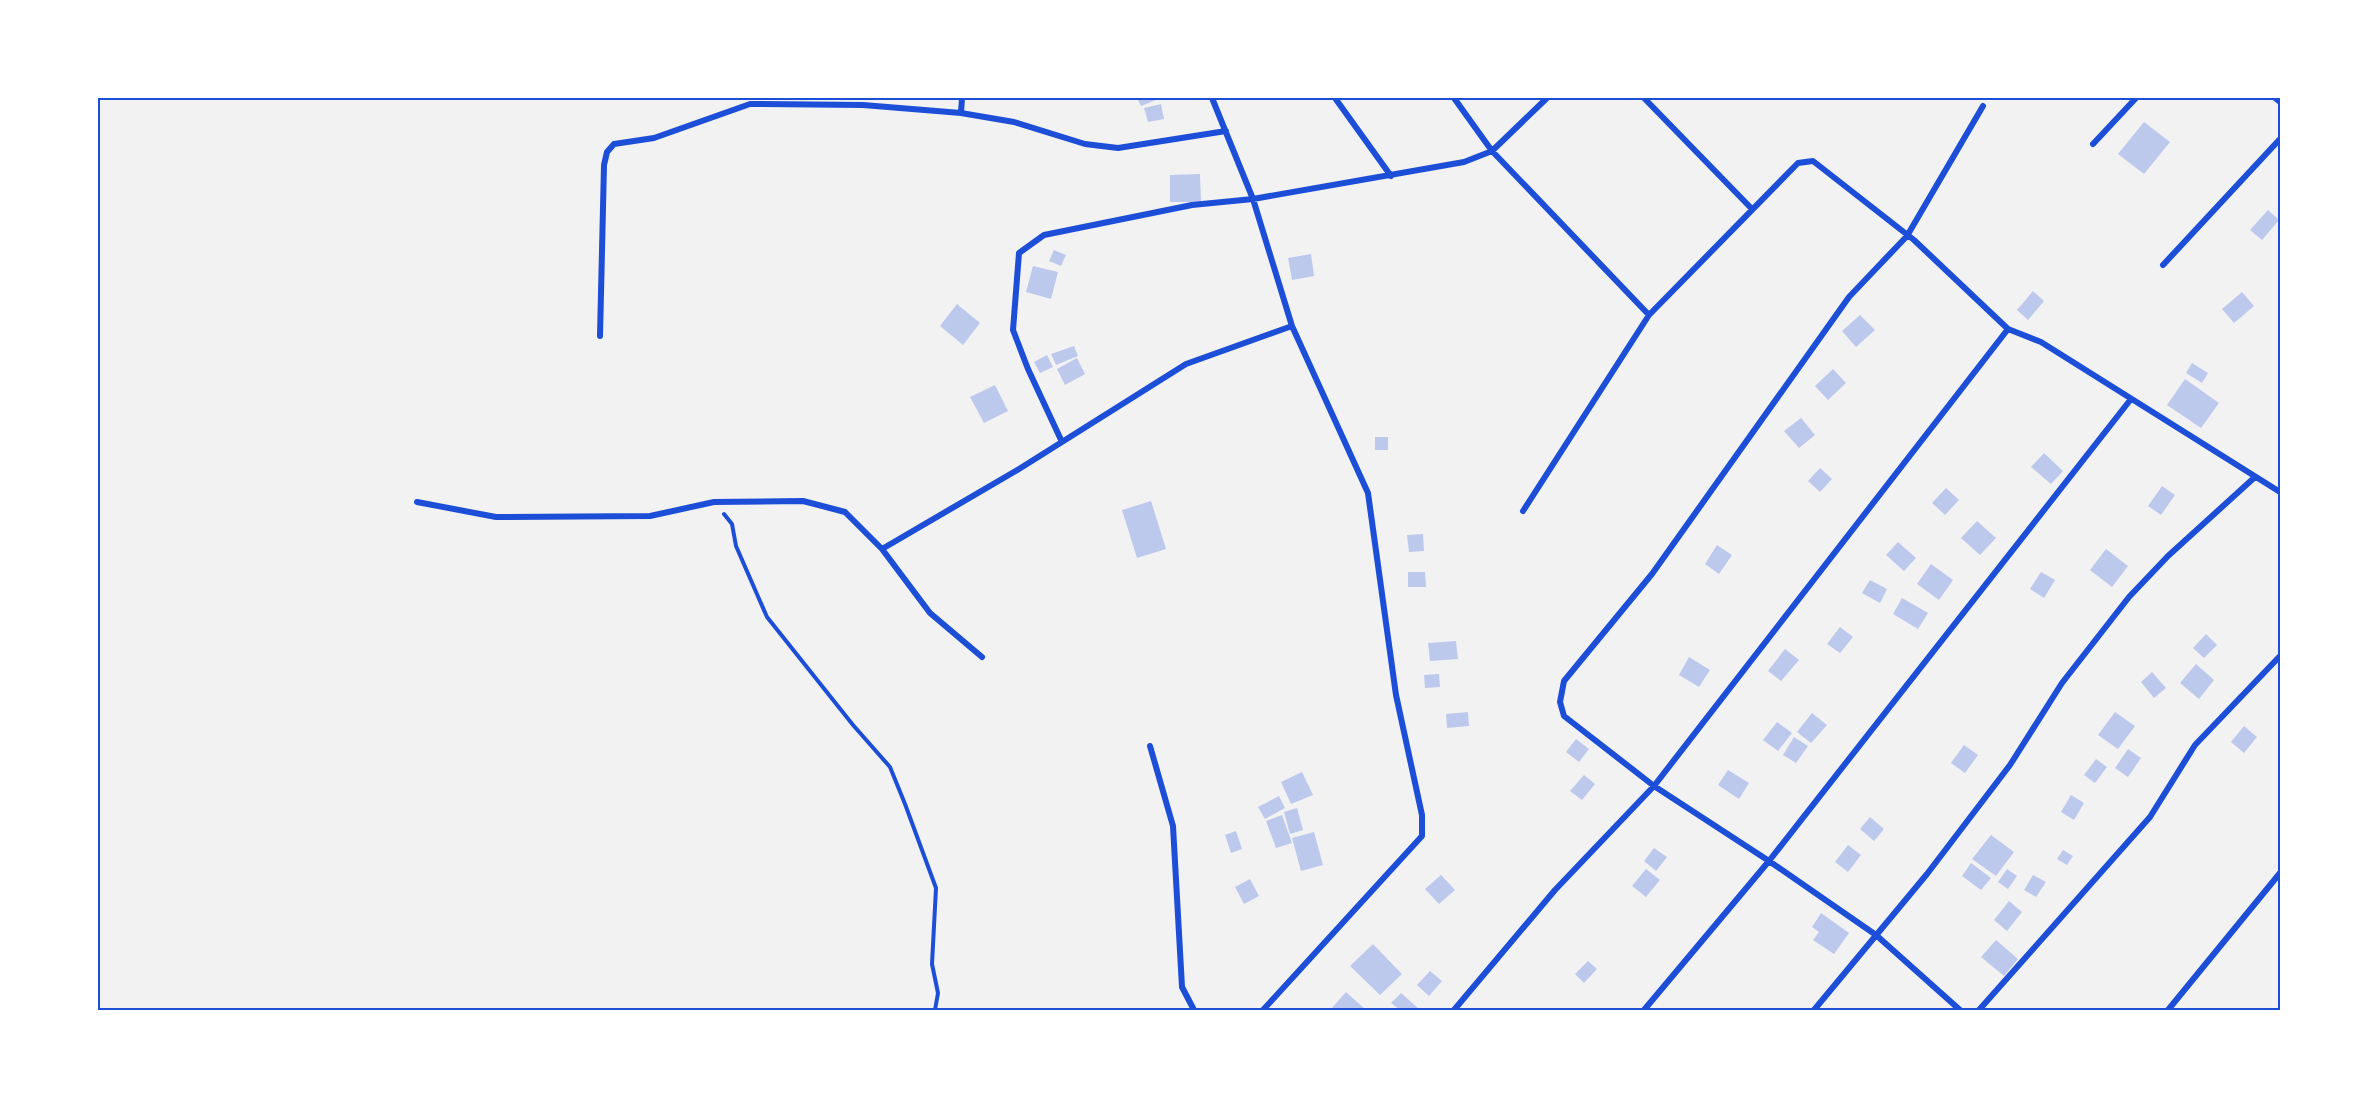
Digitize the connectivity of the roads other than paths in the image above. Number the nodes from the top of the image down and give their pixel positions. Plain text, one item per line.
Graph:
1 (962, 98) edge
2 (1212, 98) edge
3 (1335, 98) edge
4 (1454, 98) edge
5 (1547, 98) edge
6 (1644, 98) edge
7 (2136, 98) edge
8 (2275, 98) edge
9 (748, 101) edge
10 (2280, 102) edge
11 (1983, 106) dead end
12 (961, 113) junction
13 (1226, 131) junction
14 (2280, 140) edge
15 (2093, 144) dead end
16 (1492, 151) junction
17 (1391, 176) junction
18 (1253, 199) junction
19 (1751, 208) junction
20 (1907, 236) junction
21 (2163, 265) dead end
22 (1649, 315) junction
23 (1292, 326) junction
24 (2008, 329) junction
25 (600, 336) dead end
26 (2131, 399) junction
27 (1062, 442) junction
28 (2254, 477) junction
29 (2280, 492) edge
30 (417, 502) dead end
31 (1524, 511) dead end
32 (882, 549) junction
33 (2280, 656) edge
34 (982, 657) dead end
35 (1150, 746) dead end
36 (1654, 786) junction
37 (1769, 861) junction
38 (2280, 873) edge
39 (1876, 935) junction
40 (1194, 1011) edge
41 (1263, 1011) edge
42 (1454, 1011) edge
43 (1644, 1011) edge
44 (1814, 1011) edge
45 (1960, 1011) edge
46 (1979, 1011) edge
47 (2168, 1011) edge

1 - 12 street
2 - 13 street
3 - 17 street
4 - 16 street
5 - 16 street
6 - 19 street
7 - 15 street
8 - 10 street
9 - 12 street
9 - 25 street
11 - 20 street
12 - 13 street
13 - 18 street
14 - 21 street
16 - 17 street
16 - 22 street
17 - 18 street
18 - 23 street
18 - 27 street
19 - 20 street
19 - 22 street
20 - 24 street
20 - 36 street
22 - 31 street
23 - 27 street
23 - 41 street
24 - 26 street
24 - 36 street
26 - 28 street
26 - 37 street
27 - 32 street
28 - 29 street
28 - 39 street
30 - 32 street
32 - 34 street
33 - 46 street
35 - 40 street
36 - 37 street
36 - 42 street
37 - 39 street
37 - 43 street
38 - 47 street
39 - 44 street
39 - 45 street

